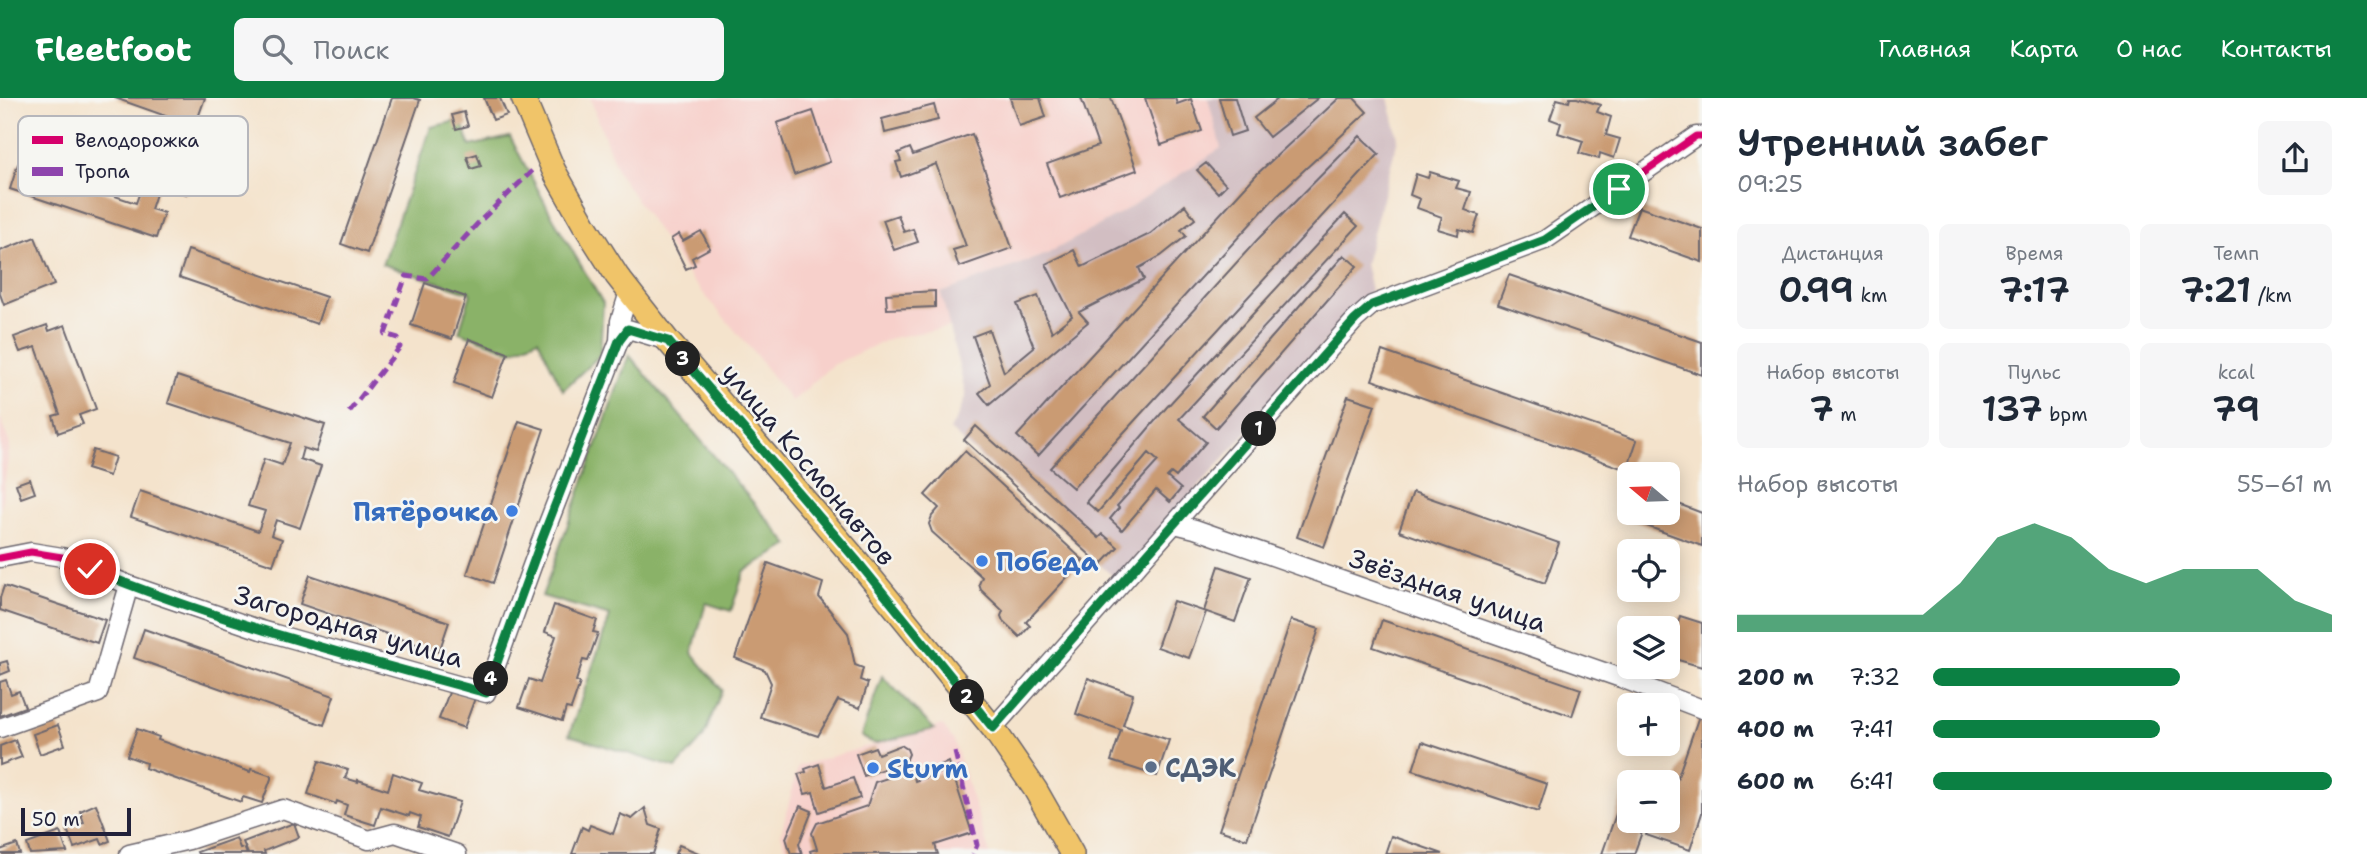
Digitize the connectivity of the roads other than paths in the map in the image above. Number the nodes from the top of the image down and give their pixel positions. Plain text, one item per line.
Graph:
1 (523, 98) edge
2 (1702, 136) edge
3 (629, 292) junction
4 (619, 341) junction
5 (668, 341) junction
6 (1175, 524) junction
7 (0, 558) edge
8 (129, 585) junction
9 (1702, 709) edge
10 (0, 728) edge
11 (993, 728) junction
12 (129, 854) edge
13 (457, 854) edge
14 (1072, 854) edge

1 - 3 main road, улица Космонавтов
2 - 6 street
3 - 4 street, Загородная улица
3 - 5 main road, улица Космонавтов
4 - 5 street
4 - 8 street, Загородная улица
5 - 11 main road, улица Космонавтов
6 - 9 street, Звёздная улица
6 - 11 street
7 - 8 street, Загородная улица
8 - 10 street
11 - 14 main road, улица Космонавтов
12 - 13 street

